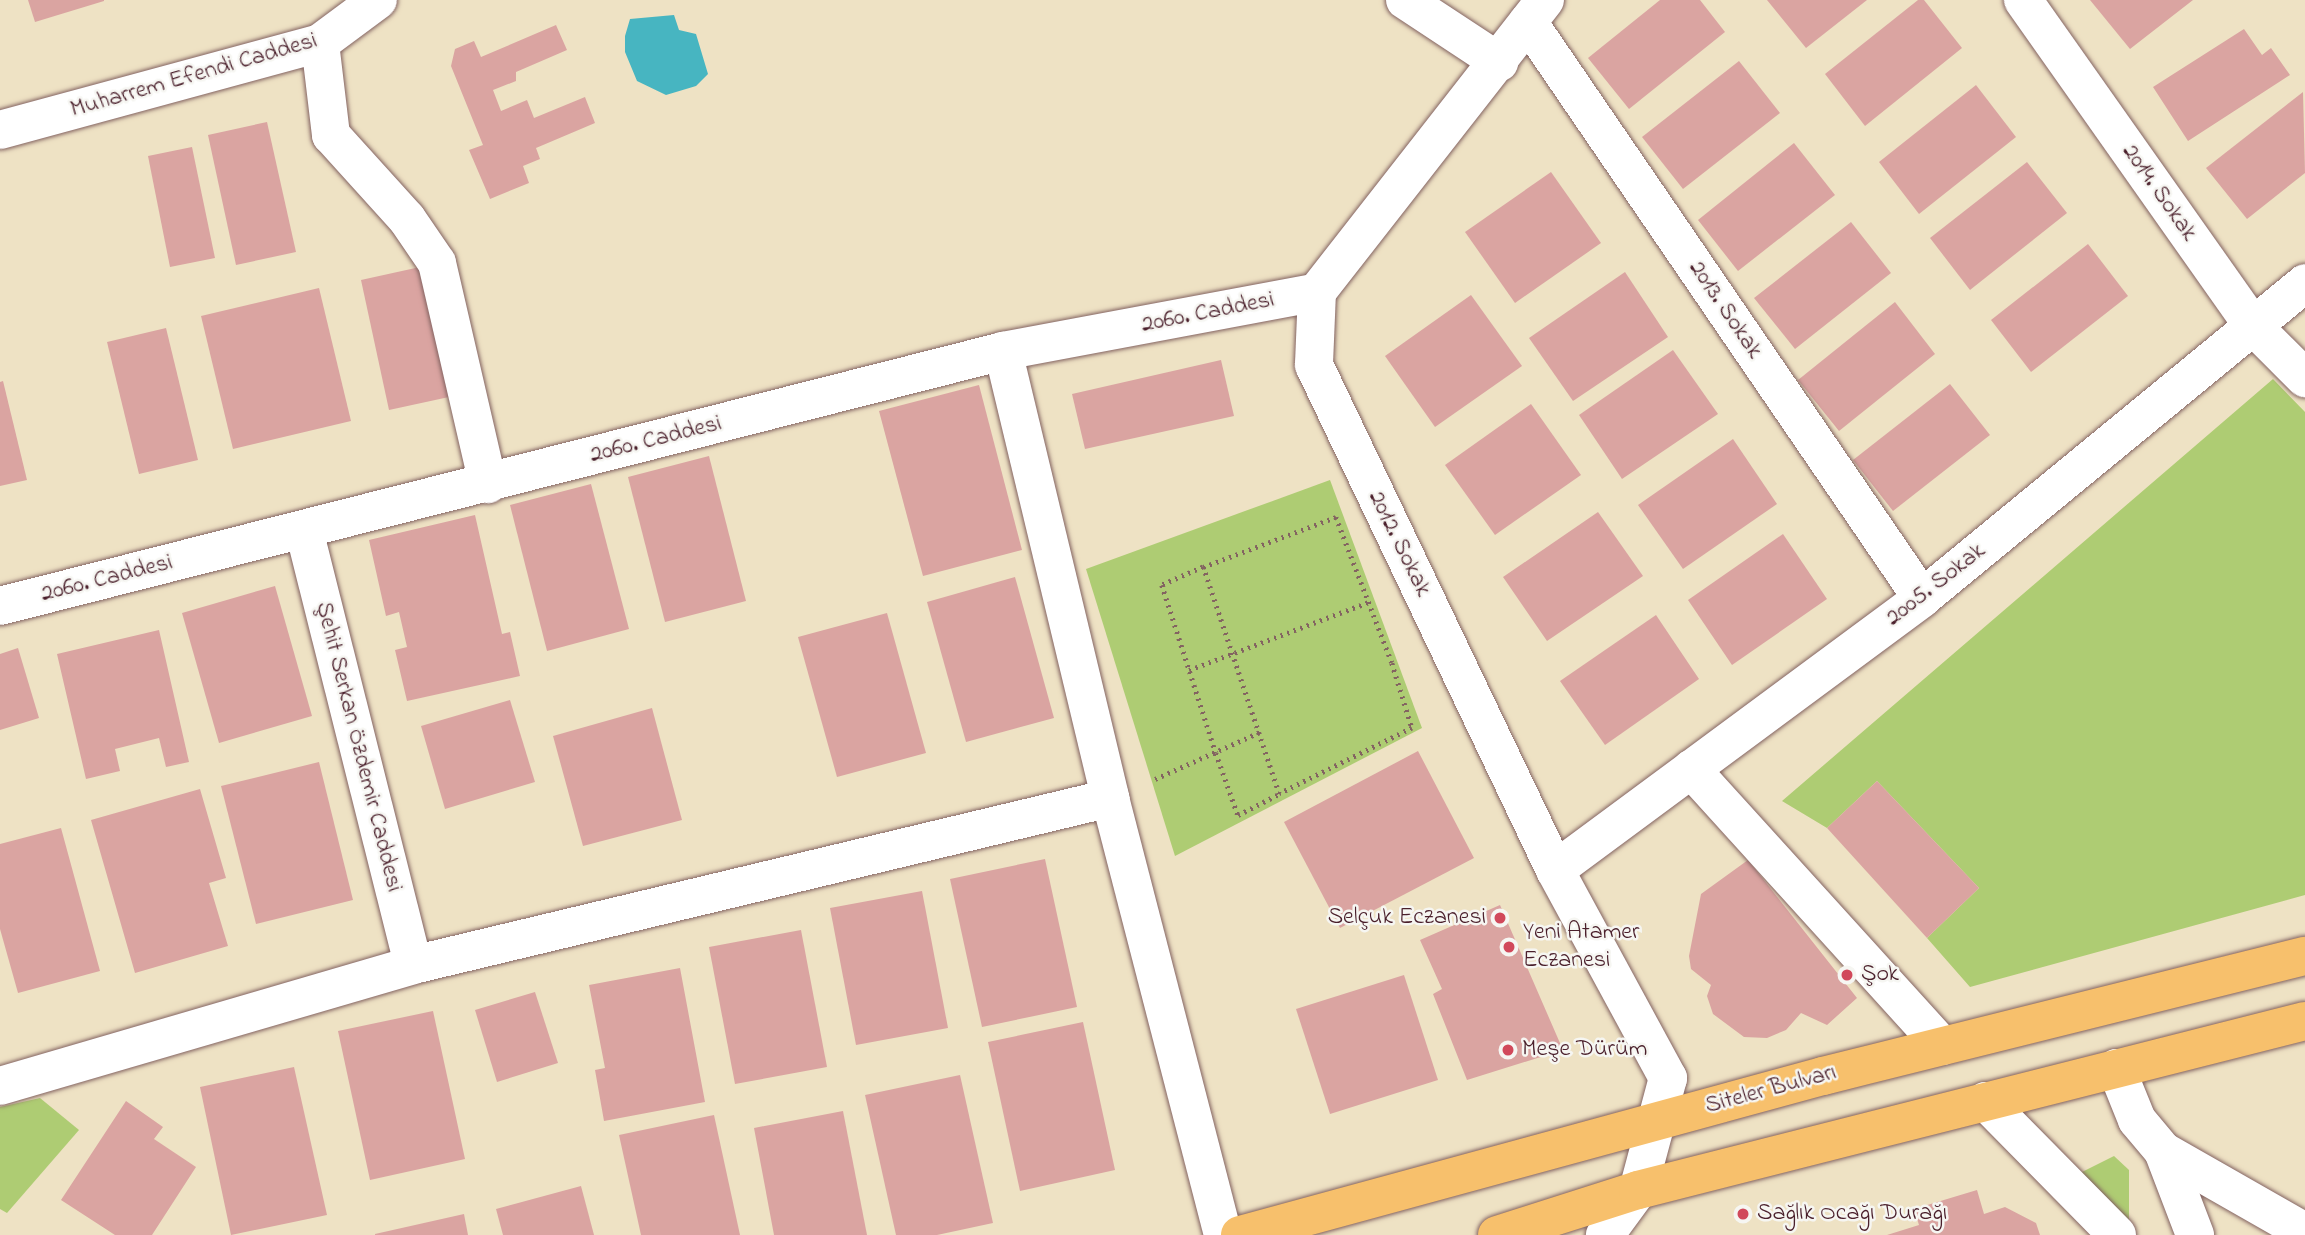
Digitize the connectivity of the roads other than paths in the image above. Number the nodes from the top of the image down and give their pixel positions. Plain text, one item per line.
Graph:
1 (378, 0) edge
2 (1405, 0) edge
3 (2023, 0) edge
4 (1537, 11) edge
5 (320, 43) junction
6 (1499, 62) junction
7 (0, 130) edge
8 (2305, 283) edge
9 (1317, 292) junction
10 (2253, 326) junction
11 (1003, 351) junction
12 (2305, 378) edge
13 (488, 484) junction
14 (304, 530) junction
15 (1922, 598) junction
16 (0, 606) edge
17 (1691, 769) junction
18 (1110, 798) junction
19 (1555, 870) junction
20 (2305, 956) edge
21 (413, 965) junction
22 (2305, 1021) edge
23 (1942, 1046) junction
24 (2116, 1068) junction
25 (0, 1086) edge
26 (1985, 1101) junction
27 (1655, 1120) junction
28 (2163, 1151) junction
29 (1638, 1190) junction
30 (2305, 1232) edge
31 (1223, 1235) edge
32 (1240, 1235) edge
33 (1497, 1235) edge
34 (1605, 1235) edge
35 (2117, 1235) edge
36 (2195, 1235) edge

1 - 5 street, Muharrem Efendi Caddesi
2 - 6 street
3 - 10 street, 2014. Sokak
4 - 6 street
4 - 15 street, 2013. Sokak
5 - 7 street, Muharrem Efendi Caddesi
5 - 13 street
6 - 9 street
8 - 10 street, 2005. Sokak
9 - 11 street, 2060. Caddesi
9 - 19 street, 2012. Sokak
10 - 12 street, 2014. Sokak
10 - 15 street, 2005. Sokak
11 - 13 street, 2060. Caddesi
11 - 18 street
13 - 14 street, 2060. Caddesi
14 - 16 street, 2060. Caddesi
14 - 21 street, Şehit Serkan Özdemir Caddesi
15 - 17 street, 2005. Sokak
17 - 19 street, 2005. Sokak
17 - 23 street
18 - 21 street
18 - 31 street
19 - 27 street, 2012. Sokak
20 - 23 main road, Siteler Bulvarı
21 - 25 street
22 - 24 main road
23 - 27 main road, Siteler Bulvarı
24 - 26 main road
24 - 28 street
26 - 29 main road
26 - 35 street
27 - 29 street, 2012. Sokak
27 - 32 main road, Siteler Bulvarı
28 - 30 street
28 - 36 street
29 - 33 main road
29 - 34 street

